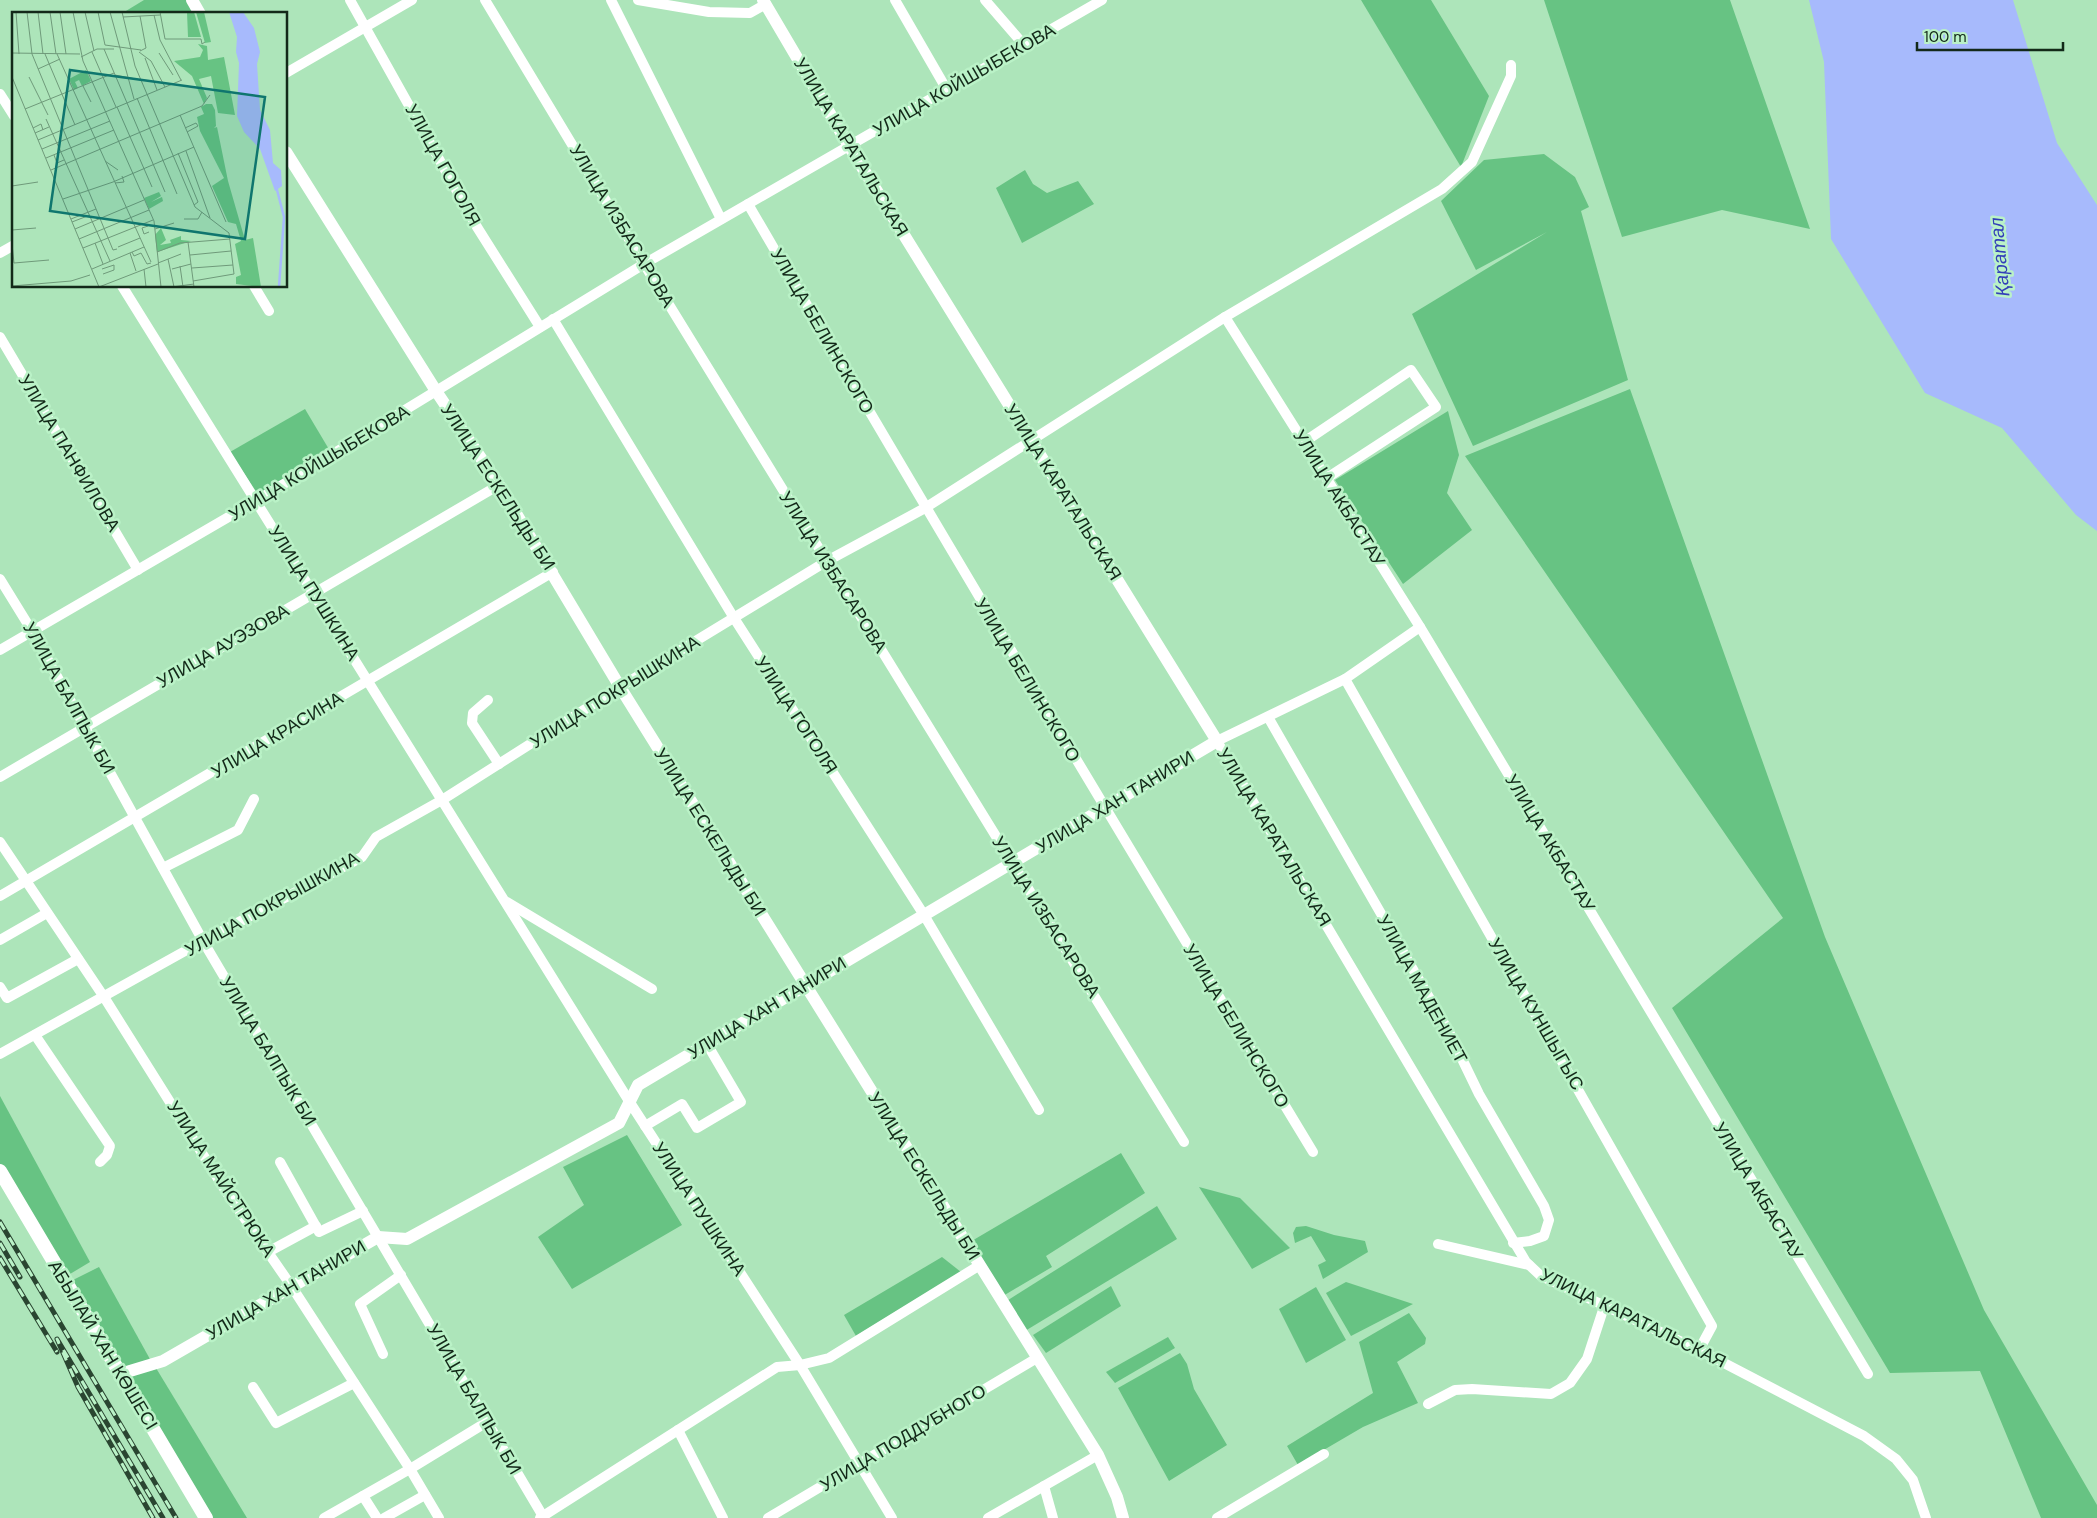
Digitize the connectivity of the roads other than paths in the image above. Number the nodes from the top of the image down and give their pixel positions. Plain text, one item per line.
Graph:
1 (192, 0) edge
2 (350, 0) edge
3 (412, 0) edge
4 (485, 0) edge
5 (611, 0) edge
6 (638, 0) edge
7 (895, 0) edge
8 (986, 0) edge
9 (1102, 0) edge
10 (765, 2) edge
11 (199, 12) edge
12 (366, 26) junction
13 (1024, 45) junction
14 (1511, 65) dead end
15 (288, 72) edge
16 (947, 90) junction
17 (0, 94) edge
18 (12, 113) edge
19 (849, 146) junction
20 (288, 155) edge
21 (748, 204) junction
22 (722, 219) junction
23 (12, 246) edge
24 (0, 253) edge
25 (644, 264) junction
26 (123, 288) edge
27 (255, 288) edge
28 (269, 311) dead end
29 (1225, 317) junction
30 (553, 319) junction
31 (540, 327) junction
32 (0, 337) edge
33 (436, 391) junction
34 (1032, 441) junction
35 (1304, 442) junction
36 (1327, 478) junction
37 (499, 485) junction
38 (256, 501) junction
39 (925, 508) junction
40 (827, 561) junction
41 (138, 570) junction
42 (553, 572) junction
43 (0, 579) edge
44 (314, 593) junction
45 (734, 618) junction
46 (1420, 627) junction
47 (32, 631) junction
48 (0, 650) edge
49 (1345, 679) junction
50 (369, 680) junction
51 (620, 687) junction
52 (488, 700) dead end
53 (1268, 717) junction
54 (85, 727) junction
55 (1218, 741) junction
56 (499, 764) junction
57 (0, 777) edge
58 (254, 799) dead end
59 (442, 800) junction
60 (1104, 809) junction
61 (135, 818) junction
62 (0, 842) edge
63 (1013, 863) junction
64 (163, 868) junction
65 (26, 882) junction
66 (0, 896) edge
67 (504, 900) junction
68 (47, 913) junction
69 (924, 915) junction
70 (0, 940) edge
71 (203, 941) junction
72 (78, 959) junction
73 (805, 985) junction
74 (0, 987) edge
75 (652, 989) dead end
76 (104, 997) junction
77 (35, 1035) junction
78 (707, 1044) junction
79 (0, 1054) edge
80 (629, 1100) junction
81 (1039, 1110) dead end
82 (645, 1126) junction
83 (1184, 1142) dead end
84 (1313, 1152) dead end
85 (100, 1162) dead end
86 (280, 1162) dead end
87 (0, 1171) edge
88 (363, 1211) junction
89 (316, 1226) junction
90 (378, 1237) junction
91 (1513, 1242) junction
92 (1438, 1244) dead end
93 (268, 1252) junction
94 (980, 1265) junction
95 (1529, 1265) junction
96 (401, 1275) junction
97 (292, 1287) junction
98 (1604, 1306) junction
99 (1699, 1350) junction
100 (383, 1354) dead end
101 (1037, 1358) junction
102 (800, 1365) junction
103 (120, 1374) junction
104 (1868, 1374) dead end
105 (354, 1384) junction
106 (253, 1387) dead end
107 (1428, 1404) dead end
108 (487, 1422) junction
109 (678, 1430) junction
110 (1324, 1454) dead end
111 (1098, 1455) junction
112 (859, 1466) junction
113 (410, 1470) junction
114 (1044, 1486) junction
115 (425, 1495) junction
116 (363, 1496) junction
117 (542, 1517) edge
118 (206, 1518) edge
119 (324, 1518) edge
120 (377, 1518) edge
121 (384, 1518) edge
122 (439, 1518) edge
123 (723, 1518) edge
124 (768, 1518) edge
125 (892, 1518) edge
126 (988, 1518) edge
127 (1053, 1518) edge
128 (1123, 1518) edge
129 (1217, 1518) edge
130 (1926, 1518) edge

1 - 11 street
2 - 12 street, УЛИЦА ГОГОЛЯ
3 - 12 street
4 - 25 street, УЛИЦА ИЗБАСАРОВА
5 - 22 street
6 - 10 street
7 - 16 street
8 - 13 street
9 - 13 street, УЛИЦА КОЙШЫБЕКОВА
10 - 19 street, УЛИЦА КАРАТАЛЬСКАЯ
12 - 15 street
12 - 31 street, УЛИЦА ГОГОЛЯ
13 - 16 street, УЛИЦА КОЙШЫБЕКОВА
14 - 29 street, УЛИЦА ПОКРЫШКИНА
16 - 19 street, УЛИЦА КОЙШЫБЕКОВА
17 - 18 street
19 - 21 street, УЛИЦА КОЙШЫБЕКОВА
19 - 34 street, УЛИЦА КАРАТАЛЬСКАЯ
20 - 33 street, УЛИЦА ЕСКЕЛЬДЫ БИ
21 - 22 street, УЛИЦА КОЙШЫБЕКОВА
21 - 39 street, УЛИЦА БЕЛИНСКОГО
22 - 25 street, УЛИЦА КОЙШЫБЕКОВА
23 - 24 street
25 - 30 street, УЛИЦА КОЙШЫБЕКОВА
25 - 40 street, УЛИЦА ИЗБАСАРОВА
26 - 38 street, УЛИЦА ПУШКИНА
27 - 28 street
29 - 34 street, УЛИЦА ПОКРЫШКИНА
29 - 35 street, УЛИЦА АКБАСТАУ
30 - 31 street, УЛИЦА КОЙШЫБЕКОВА
30 - 45 street, УЛИЦА ГОГОЛЯ
31 - 33 street, УЛИЦА КОЙШЫБЕКОВА
32 - 41 street, УЛИЦА ПАНФИЛОВА
33 - 37 street, УЛИЦА ЕСКЕЛЬДЫ БИ
33 - 38 street, УЛИЦА КОЙШЫБЕКОВА
34 - 39 street, УЛИЦА ПОКРЫШКИНА
34 - 55 street, УЛИЦА КАРАТАЛЬСКАЯ
35 - 36 street, УЛИЦА АКБАСТАУ
35 - 36 street
36 - 46 street, УЛИЦА АКБАСТАУ
37 - 42 street, УЛИЦА ЕСКЕЛЬДЫ БИ
37 - 44 street, УЛИЦА АУЭЗОВА
38 - 41 street, УЛИЦА КОЙШЫБЕКОВА
38 - 44 street, УЛИЦА ПУШКИНА
39 - 40 street, УЛИЦА ПОКРЫШКИНА
39 - 60 street, УЛИЦА БЕЛИНСКОГО
40 - 45 street, УЛИЦА ПОКРЫШКИНА
40 - 63 street, УЛИЦА ИЗБАСАРОВА
41 - 47 street, УЛИЦА КОЙШЫБЕКОВА
42 - 50 street, УЛИЦА КРАСИНА
42 - 51 street, УЛИЦА ЕСКЕЛЬДЫ БИ
43 - 47 street, УЛИЦА БАЛПЫК БИ
44 - 50 street, УЛИЦА ПУШКИНА
44 - 54 street, УЛИЦА АУЭЗОВА
45 - 51 street, УЛИЦА ПОКРЫШКИНА
45 - 69 street, УЛИЦА ГОГОЛЯ
46 - 49 street, УЛИЦА ХАН ТАНИРИ
46 - 104 street, УЛИЦА АКБАСТАУ
47 - 48 street, УЛИЦА КОЙШЫБЕКОВА
47 - 54 street, УЛИЦА БАЛПЫК БИ
49 - 53 street, УЛИЦА ХАН ТАНИРИ
49 - 99 street, УЛИЦА КУНШЫГЫС
50 - 59 street, УЛИЦА ПУШКИНА
50 - 61 street, УЛИЦА КРАСИНА
51 - 56 street, УЛИЦА ПОКРЫШКИНА
51 - 73 street, УЛИЦА ЕСКЕЛЬДЫ БИ
52 - 56 street
53 - 55 street, УЛИЦА ХАН ТАНИРИ
53 - 91 street, УЛИЦА МАДЕНИЕТ
54 - 57 street, УЛИЦА АУЭЗОВА
54 - 61 street, УЛИЦА БАЛПЫК БИ
55 - 60 street, УЛИЦА ХАН ТАНИРИ
55 - 91 street, УЛИЦА КАРАТАЛЬСКАЯ
56 - 59 street, УЛИЦА ПОКРЫШКИНА
58 - 64 street
59 - 67 street, УЛИЦА ПУШКИНА
59 - 71 street, УЛИЦА ПОКРЫШКИНА
60 - 63 street, УЛИЦА ХАН ТАНИРИ
60 - 84 street, УЛИЦА БЕЛИНСКОГО
61 - 64 street, УЛИЦА БАЛПЫК БИ
61 - 65 street, УЛИЦА КРАСИНА
62 - 65 street, УЛИЦА МАЙСТРЮКА
63 - 69 street, УЛИЦА ХАН ТАНИРИ
63 - 83 street, УЛИЦА ИЗБАСАРОВА
64 - 71 street, УЛИЦА БАЛПЫК БИ
65 - 66 street, УЛИЦА КРАСИНА
65 - 68 street, УЛИЦА МАЙСТРЮКА
67 - 75 street, УЛИЦА ПУШКИНА
67 - 80 street, УЛИЦА ПУШКИНА
68 - 70 street
68 - 72 street, УЛИЦА МАЙСТРЮКА
69 - 73 street, УЛИЦА ХАН ТАНИРИ
69 - 81 street, УЛИЦА ГОГОЛЯ
71 - 76 street, УЛИЦА ПОКРЫШКИНА
71 - 88 street, УЛИЦА БАЛПЫК БИ
72 - 74 street
72 - 76 street, УЛИЦА МАЙСТРЮКА
73 - 78 street, УЛИЦА ХАН ТАНИРИ
73 - 94 street, УЛИЦА ЕСКЕЛЬДЫ БИ
76 - 77 street, УЛИЦА ПОКРЫШКИНА
76 - 93 street, УЛИЦА МАЙСТРЮКА
77 - 79 street, УЛИЦА ПОКРЫШКИНА
77 - 85 street
78 - 80 street, УЛИЦА ХАН ТАНИРИ
78 - 82 street
80 - 82 street, УЛИЦА ПУШКИНА
80 - 90 street, УЛИЦА ХАН ТАНИРИ
82 - 102 street, УЛИЦА ПУШКИНА
86 - 89 street
87 - 103 main road, АБЫЛАЙ ХАН КӨШЕСІ
88 - 89 street
88 - 90 street, УЛИЦА БАЛПЫК БИ
89 - 93 street
90 - 96 street, УЛИЦА БАЛПЫК БИ
90 - 97 street, УЛИЦА ХАН ТАНИРИ
91 - 95 street, УЛИЦА КАРАТАЛЬСКАЯ
92 - 95 street
93 - 97 street, УЛИЦА МАЙСТРЮКА
94 - 101 street, УЛИЦА ЕСКЕЛЬДЫ БИ
94 - 102 street
95 - 98 street, УЛИЦА КАРАТАЛЬСКАЯ
96 - 100 street
96 - 108 street, УЛИЦА БАЛПЫК БИ
97 - 103 street, УЛИЦА ХАН ТАНИРИ
97 - 105 street, УЛИЦА МАЙСТРЮКА
98 - 99 street, УЛИЦА КАРАТАЛЬСКАЯ
98 - 107 street
99 - 130 street, УЛИЦА КАРАТАЛЬСКАЯ
101 - 111 street, УЛИЦА ЕСКЕЛЬДЫ БИ
101 - 112 street, УЛИЦА ПОДДУБНОГО
102 - 109 street
102 - 112 street, УЛИЦА ПУШКИНА
103 - 118 main road, АБЫЛАЙ ХАН КӨШЕСІ
105 - 106 street
105 - 113 street, УЛИЦА МАЙСТРЮКА
108 - 113 street
108 - 117 street, УЛИЦА БАЛПЫК БИ
109 - 117 street
109 - 123 street
110 - 129 street
111 - 114 street
111 - 128 street, УЛИЦА ЕСКЕЛЬДЫ БИ
112 - 124 street, УЛИЦА ПОДДУБНОГО
112 - 125 street, УЛИЦА ПУШКИНА
113 - 115 street, УЛИЦА МАЙСТРЮКА
113 - 116 street
114 - 126 street
114 - 127 street
115 - 121 street
115 - 122 street, УЛИЦА МАЙСТРЮКА
116 - 119 street
116 - 120 street

